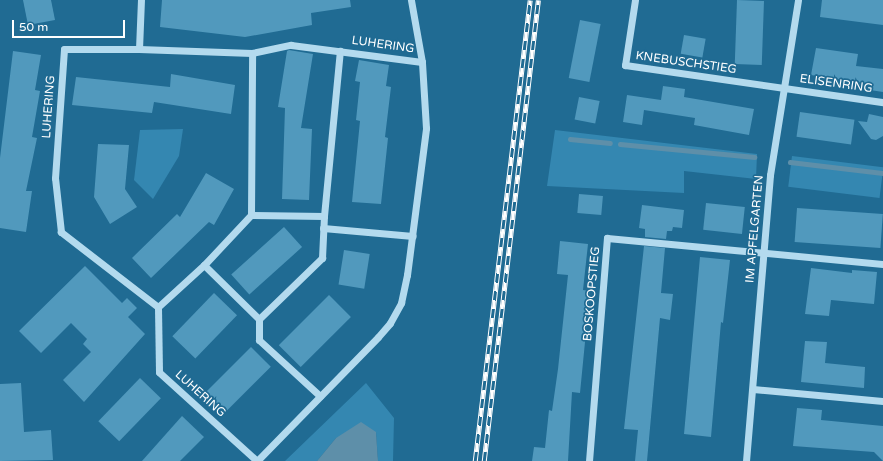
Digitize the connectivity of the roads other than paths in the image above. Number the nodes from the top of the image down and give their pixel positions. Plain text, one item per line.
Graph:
1 (141, 0) edge
2 (411, 0) edge
3 (635, 0) edge
4 (798, 0) edge
5 (139, 49) junction
6 (340, 51) junction
7 (252, 53) junction
8 (422, 62) junction
9 (786, 88) junction
10 (883, 102) edge
11 (251, 215) junction
12 (324, 216) junction
13 (323, 228) junction
14 (413, 236) junction
15 (764, 252) junction
16 (883, 264) edge
17 (204, 265) junction
18 (158, 307) junction
19 (259, 319) junction
20 (753, 389) junction
21 (320, 396) junction
22 (883, 401) edge
23 (257, 461) edge
24 (589, 461) edge
25 (746, 461) edge

1 - 5 street
2 - 8 street
3 - 9 street, KNEBUSCHSTIEG
4 - 9 street, IM APFELGARTEN
5 - 7 street, LUHERING
5 - 18 street, LUHERING
6 - 7 street, LUHERING
6 - 8 street, LUHERING
6 - 12 street, LUHERING
7 - 11 street
8 - 14 street
9 - 10 street, ELISENRING
9 - 15 street, IM APFELGARTEN
11 - 12 street
11 - 17 street
12 - 13 street, LUHERING
13 - 14 street
13 - 19 street, LUHERING
14 - 21 street
15 - 16 street
15 - 20 street, IM APFELGARTEN
15 - 24 street, BOSKOOPSTIEG
17 - 18 street
17 - 19 street
18 - 23 street, LUHERING
19 - 21 street
20 - 22 street
20 - 25 street, IM APFELGARTEN
21 - 23 street

